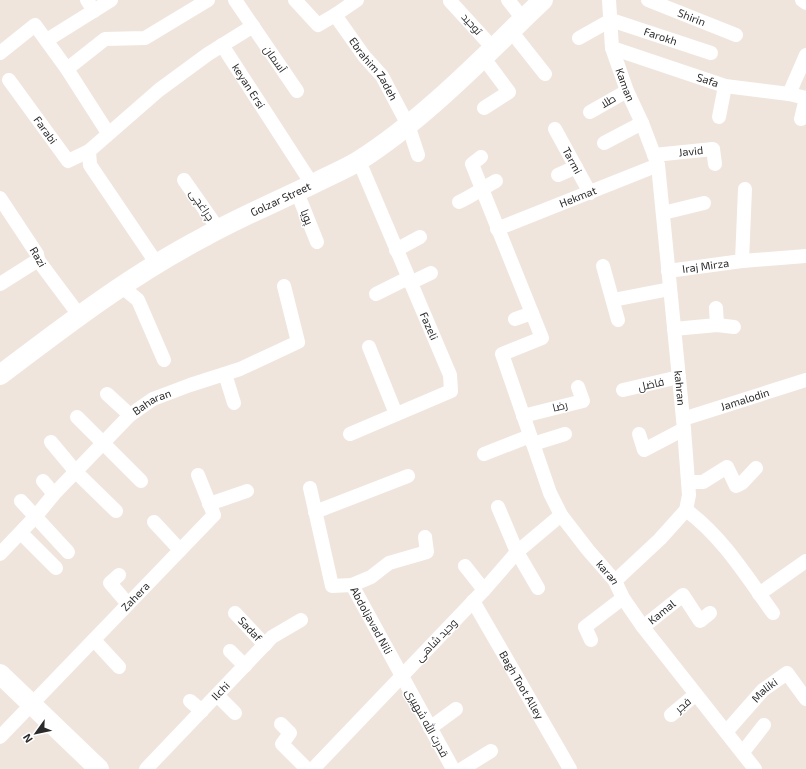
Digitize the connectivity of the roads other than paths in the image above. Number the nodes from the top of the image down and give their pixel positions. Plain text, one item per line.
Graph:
1 (111, 0) edge
2 (208, 0) edge
3 (235, 0) edge
4 (295, 0) edge
5 (357, 0) edge
6 (450, 0) edge
7 (508, 0) edge
8 (543, 0) edge
9 (609, 0) edge
10 (648, 0) edge
11 (802, 0) edge
12 (806, 3) edge
13 (90, 5) edge
14 (336, 15) junction
15 (611, 20) junction
16 (517, 25) junction
17 (253, 26) junction
18 (736, 35) dead end
19 (579, 38) dead end
20 (46, 40) junction
21 (222, 45) junction
22 (612, 48) junction
23 (0, 53) edge
24 (488, 53) junction
25 (710, 54) dead end
26 (806, 55) edge
27 (67, 68) junction
28 (544, 74) dead end
29 (9, 80) dead end
30 (725, 86) junction
31 (627, 90) junction
32 (298, 91) dead end
33 (789, 94) junction
34 (806, 98) edge
35 (484, 108) dead end
36 (590, 112) dead end
37 (718, 117) dead end
38 (801, 119) dead end
39 (642, 123) junction
40 (408, 125) junction
41 (555, 129) dead end
42 (108, 133) junction
43 (604, 143) dead end
44 (88, 151) junction
45 (418, 155) dead end
46 (481, 157) dead end
47 (656, 160) junction
48 (359, 161) junction
49 (715, 164) dead end
50 (576, 167) junction
51 (558, 175) dead end
52 (184, 180) dead end
53 (496, 181) dead end
54 (304, 188) junction
55 (482, 189) junction
56 (745, 189) dead end
57 (590, 193) junction
58 (0, 198) edge
59 (459, 202) dead end
60 (704, 203) dead end
61 (662, 213) junction
62 (497, 229) junction
63 (219, 230) junction
64 (420, 237) dead end
65 (317, 242) dead end
66 (396, 250) junction
67 (806, 256) edge
68 (38, 260) junction
69 (742, 261) junction
70 (157, 264) junction
71 (603, 266) dead end
72 (668, 271) junction
73 (431, 273) dead end
74 (409, 281) junction
75 (0, 284) edge
76 (121, 286) junction
77 (284, 286) dead end
78 (670, 289) junction
79 (376, 294) dead end
80 (613, 300) junction
81 (716, 308) dead end
82 (532, 313) junction
83 (79, 315) junction
84 (514, 319) dead end
85 (618, 320) dead end
86 (717, 325) junction
87 (734, 327) dead end
88 (674, 329) junction
89 (369, 347) dead end
90 (164, 360) dead end
91 (1, 373) edge
92 (225, 374) junction
93 (679, 377) junction
94 (806, 380) edge
95 (578, 387) dead end
96 (623, 390) dead end
97 (108, 394) dead end
98 (234, 403) dead end
99 (396, 414) junction
100 (130, 415) junction
101 (524, 416) junction
102 (77, 417) dead end
103 (684, 424) junction
104 (350, 434) dead end
105 (565, 434) dead end
106 (639, 434) dead end
107 (532, 440) junction
108 (51, 442) dead end
109 (104, 443) junction
110 (484, 454) dead end
111 (756, 468) dead end
112 (76, 472) junction
113 (198, 474) dead end
114 (408, 476) dead end
115 (43, 481) dead end
116 (141, 481) dead end
117 (688, 482) junction
118 (310, 488) dead end
119 (247, 491) dead end
120 (54, 494) junction
121 (22, 501) dead end
122 (209, 504) junction
123 (498, 507) dead end
124 (686, 510) junction
125 (116, 511) dead end
126 (315, 512) junction
127 (561, 515) junction
128 (36, 516) junction
129 (154, 522) dead end
130 (21, 533) junction
131 (425, 537) dead end
132 (180, 550) junction
133 (68, 552) dead end
134 (517, 552) junction
135 (0, 554) edge
136 (806, 561) edge
137 (465, 566) dead end
138 (56, 568) dead end
139 (119, 575) dead end
140 (615, 581) junction
141 (352, 585) junction
142 (538, 588) dead end
143 (484, 590) junction
144 (759, 594) junction
145 (623, 598) junction
146 (473, 601) junction
147 (128, 604) junction
148 (235, 613) dead end
149 (710, 613) dead end
150 (773, 614) dead end
151 (301, 620) dead end
152 (643, 627) junction
153 (94, 640) junction
154 (591, 640) dead end
155 (265, 645) junction
156 (230, 651) dead end
157 (245, 666) junction
158 (118, 667) dead end
159 (0, 674) edge
160 (401, 677) junction
161 (0, 684) edge
162 (801, 684) edge
163 (696, 695) junction
164 (217, 696) junction
165 (806, 700) edge
166 (190, 701) dead end
167 (30, 707) junction
168 (456, 709) dead end
169 (202, 711) junction
170 (235, 713) dead end
171 (671, 715) dead end
172 (281, 724) dead end
173 (764, 725) dead end
174 (430, 728) junction
175 (726, 732) junction
176 (0, 737) edge
177 (491, 751) dead end
178 (743, 752) junction
179 (88, 769) edge
180 (99, 769) edge
181 (146, 769) edge
182 (307, 769) edge
183 (313, 769) edge
184 (453, 769) edge
185 (462, 769) edge
186 (570, 769) edge
187 (755, 769) edge

1 - 13 street
2 - 27 street
3 - 17 street
4 - 14 street
5 - 14 street
6 - 24 street, توحید
7 - 16 street
8 - 16 main road, Golzar Street
9 - 15 street, Kaman
10 - 18 street, Shirin
11 - 12 street
13 - 20 street
14 - 40 street, Ebrahim Zadeh
15 - 19 street
15 - 22 street, Kaman
15 - 25 street, Farokh
16 - 24 main road, Golzar Street
16 - 28 street
17 - 21 street
17 - 32 street, آسمان
20 - 23 street
20 - 27 street
21 - 42 street
21 - 54 street, keyan Ersi
22 - 30 street, Safa
22 - 31 street, Kaman
24 - 35 street, توحید
24 - 40 main road, Golzar Street
26 - 33 street
27 - 42 street
29 - 44 street, Farabi
30 - 33 street, Safa
30 - 37 street
31 - 36 street, طلا
31 - 39 street, Kaman
33 - 34 street, Safa
34 - 38 street
39 - 43 street
39 - 47 street, Kaman
40 - 45 street, Ebrahim Zadeh
40 - 48 main road, Golzar Street
41 - 50 street, Tarmi
42 - 44 street
44 - 70 street
46 - 55 street
47 - 49 street, Javid
47 - 57 street, Hekmat
47 - 61 street, kahran
48 - 54 main road, Golzar Street
48 - 66 street, Fazeli
50 - 51 street
50 - 57 street, Tarmi
52 - 63 street, چراغچی
53 - 55 street
54 - 63 main road, Golzar Street
54 - 65 street, پویا
55 - 59 street
55 - 62 street
56 - 69 street, Iraj Mirza
57 - 62 street, Hekmat
58 - 68 street, Razi
60 - 61 street
61 - 72 street, kahran
62 - 82 street
63 - 70 main road, Golzar Street
64 - 66 street
66 - 74 street, Fazeli
67 - 69 street, Iraj Mirza
68 - 75 street
68 - 83 street, Razi
69 - 72 street, Iraj Mirza
70 - 76 main road, Golzar Street
71 - 80 street
72 - 78 street, kahran
73 - 74 street
74 - 79 street
74 - 99 street, Fazeli
76 - 83 main road, Golzar Street
76 - 90 street
77 - 92 street, Baharan
78 - 80 street
78 - 88 street, kahran
80 - 85 street
81 - 86 street
82 - 84 street
82 - 101 street, karan
83 - 91 main road, Golzar Street
86 - 87 street
86 - 88 street
88 - 93 street, kahran
89 - 99 street
92 - 98 street
92 - 100 street, Baharan
93 - 96 street, فاضل
93 - 103 street, kahran
94 - 103 street, Jamalodin
95 - 101 street, رضا
97 - 100 street
99 - 104 street, Fazeli
100 - 109 street, Baharan
101 - 107 street, karan
102 - 109 street
103 - 106 street, Jamalodin
103 - 117 street, kahran
105 - 107 street
107 - 110 street
107 - 127 street, karan
108 - 112 street
109 - 112 street, Baharan
109 - 116 street
111 - 117 street
112 - 120 street, Baharan
112 - 125 street
113 - 122 street, Zahera
114 - 126 street
115 - 120 street
117 - 124 street, kahran
118 - 126 street, Abdoljavad Nili
119 - 122 street
120 - 128 street, Baharan
121 - 128 street
122 - 132 street, Zahera
123 - 134 street
124 - 140 street
124 - 144 street
126 - 141 street, Abdoljavad Nili
127 - 134 street, وحید شاهی
127 - 140 street, karan
128 - 130 street, Baharan
128 - 133 street
129 - 132 street
130 - 135 street, Baharan
130 - 138 street
131 - 141 street
132 - 147 street, Zahera
134 - 142 street
134 - 143 street, وحید شاهی
136 - 144 street
137 - 143 street
139 - 147 street
140 - 145 street, karan
141 - 160 street, Abdoljavad Nili
143 - 146 street, وحید شاهی
144 - 150 street
145 - 152 street, karan
145 - 154 street
146 - 160 street, وحید شاهی
146 - 186 street, Bagh Toot Alley
147 - 153 street, Zahera
148 - 155 street, Sadaf
149 - 152 street, Kamal
151 - 155 street, Ilchi
152 - 163 street, karan
153 - 158 street
153 - 167 street, Zahera
155 - 157 street, Ilchi
156 - 157 street
157 - 164 street, Ilchi
159 - 167 main road
160 - 174 street, قدرت الله شهیری
160 - 183 street, وحید شاهی
161 - 167 main road
162 - 165 street
162 - 175 street, Maliki
163 - 171 street, فجر
163 - 175 street, karan
164 - 169 street, Ilchi
164 - 170 street
166 - 169 street
167 - 176 street, Zahera
167 - 179 main road
167 - 180 main road
168 - 174 street
169 - 181 street, Ilchi
172 - 182 street
173 - 178 street
174 - 184 street, قدرت الله شهیری
175 - 178 street, karan
177 - 185 street
178 - 187 street, karan

